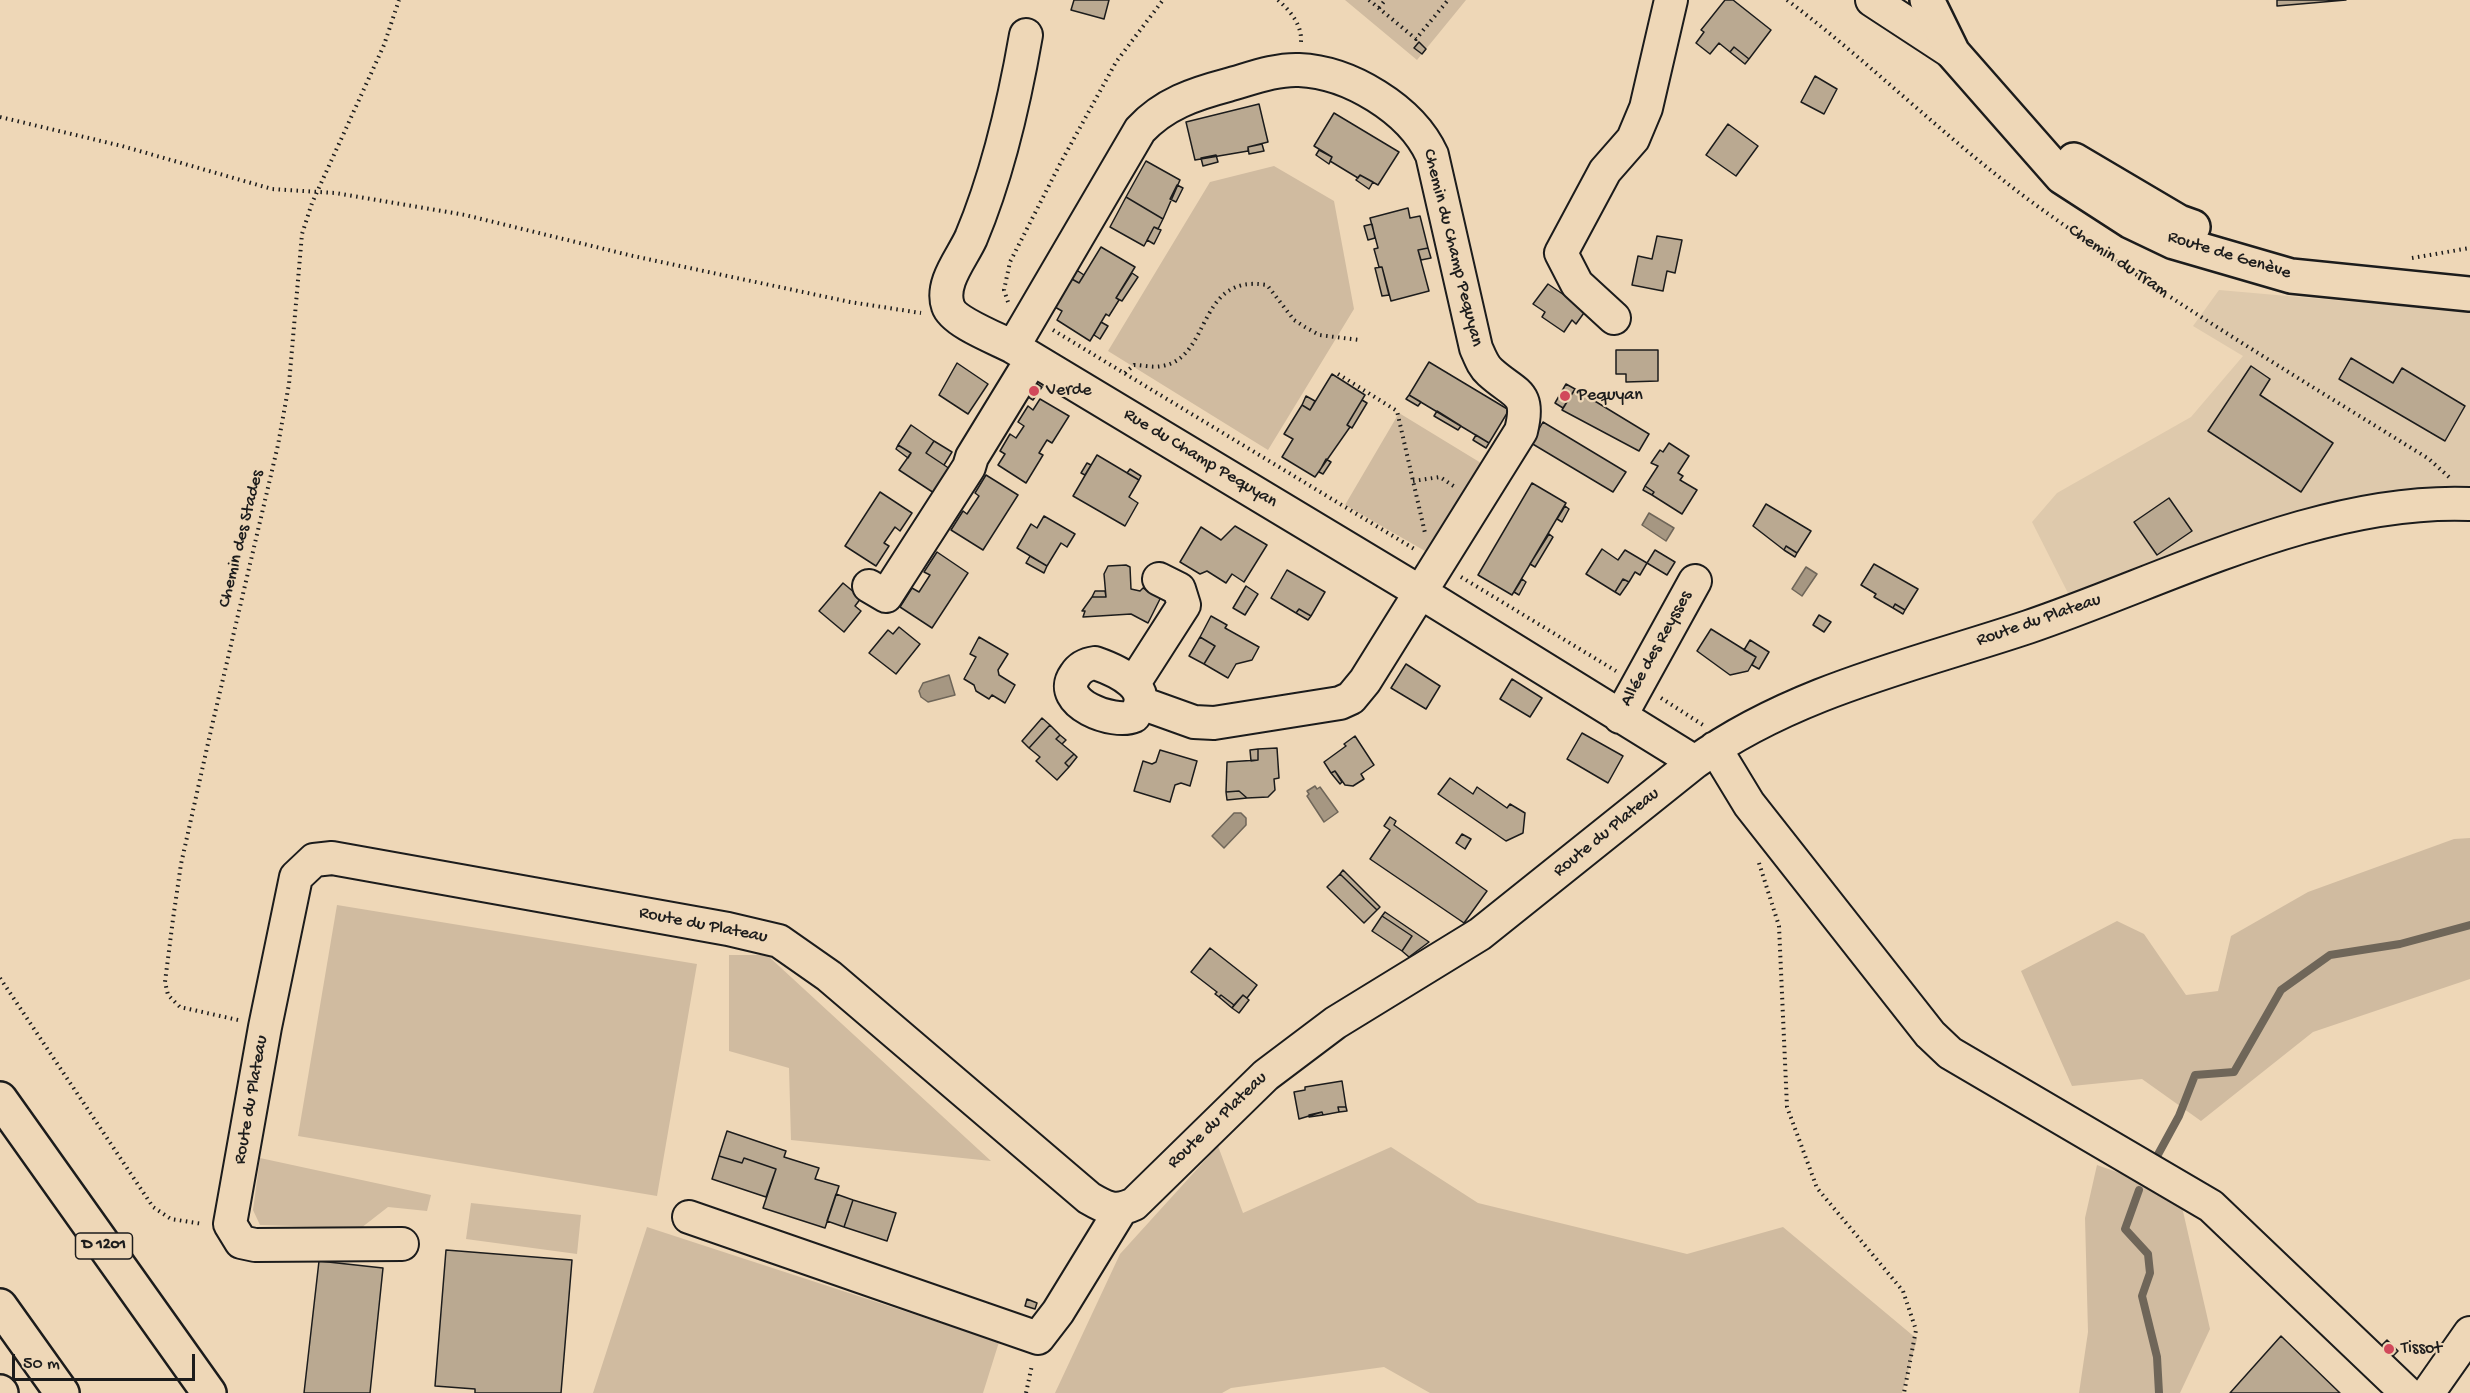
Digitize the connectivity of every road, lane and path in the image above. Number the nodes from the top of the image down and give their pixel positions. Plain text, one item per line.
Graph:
1 (399, 0) edge
2 (1163, 0) edge
3 (1278, 0) edge
4 (1369, 0) edge
5 (1385, 0) edge
6 (1448, 0) edge
7 (1671, 0) edge
8 (1786, 0) edge
9 (1872, 0) edge
10 (1927, 0) edge
11 (1378, 8) junction
12 (1026, 35) dead end
13 (1953, 53) junction
14 (1299, 70) junction
15 (1974, 80) junction
16 (0, 117) edge
17 (318, 191) junction
18 (2470, 249) edge
19 (2364, 268) junction
20 (2470, 277) edge
21 (2470, 294) edge
22 (948, 306) junction
23 (1030, 317) junction
24 (1614, 318) dead end
25 (1359, 340) dead end
26 (1023, 353) junction
27 (1125, 373) junction
28 (1338, 374) dead end
29 (1413, 481) junction
30 (2462, 492) edge
31 (1477, 501) junction
32 (1435, 561) junction
33 (1159, 579) dead end
34 (1695, 581) dead end
35 (869, 586) dead end
36 (1419, 592) junction
37 (1637, 683) junction
38 (1620, 717) junction
39 (1712, 750) junction
40 (1755, 853) dead end
41 (0, 978) edge
42 (265, 1026) junction
43 (0, 1099) edge
44 (0, 1135) edge
45 (1120, 1211) junction
46 (689, 1217) dead end
47 (230, 1224) junction
48 (402, 1244) dead end
49 (0, 1306) edge
50 (2470, 1333) edge
51 (62, 1393) edge
52 (184, 1393) edge
53 (209, 1393) edge
54 (1904, 1393) edge
55 (2406, 1393) edge
56 (2428, 1393) edge

1 - 17 path, Chemin des Stades
2 - 23 path
3 - 14 path
4 - 11 path
5 - 11 path
6 - 11 path
7 - 24 street
8 - 30 path, Chemin du Tram
9 - 13 street
10 - 13 main road, Route de Genève
12 - 22 street
13 - 15 main road, Route de Genève
14 - 23 street, Chemin du Champ Pequyan
14 - 31 street, Chemin du Champ Pequyan
15 - 19 main road, Route de Genève
15 - 21 main road, Route de Genève
16 - 17 path
17 - 22 path
17 - 42 path, Chemin des Stades
18 - 19 path
19 - 20 main road, Route de Genève
22 - 26 street, Rue du Champ Pequyan
23 - 26 street, Chemin du Champ Pequyan
23 - 27 path
25 - 27 path
26 - 35 street, Chemin du Champ Pequyan
26 - 36 street, Rue du Champ Pequyan
27 - 32 path
28 - 29 path
29 - 31 path
29 - 32 path
30 - 39 street, Route du Plateau
31 - 32 street, Chemin du Champ Pequyan
32 - 36 street, Chemin du Champ Pequyan
32 - 37 path
33 - 36 street, Chemin du Champ Pequyan
34 - 37 street, Allée des Reysses
36 - 38 street, Rue du Champ Pequyan
37 - 38 street, Allée des Reysses
37 - 39 path
38 - 39 street, Rue du Champ Pequyan
39 - 45 street, Route du Plateau
39 - 55 street
40 - 54 path
41 - 47 path
42 - 45 street, Route du Plateau
42 - 47 street, Route du Plateau
43 - 53 main road, D 1201
44 - 52 main road, D 1201
45 - 46 street
47 - 48 street
49 - 51 main road
50 - 56 street

